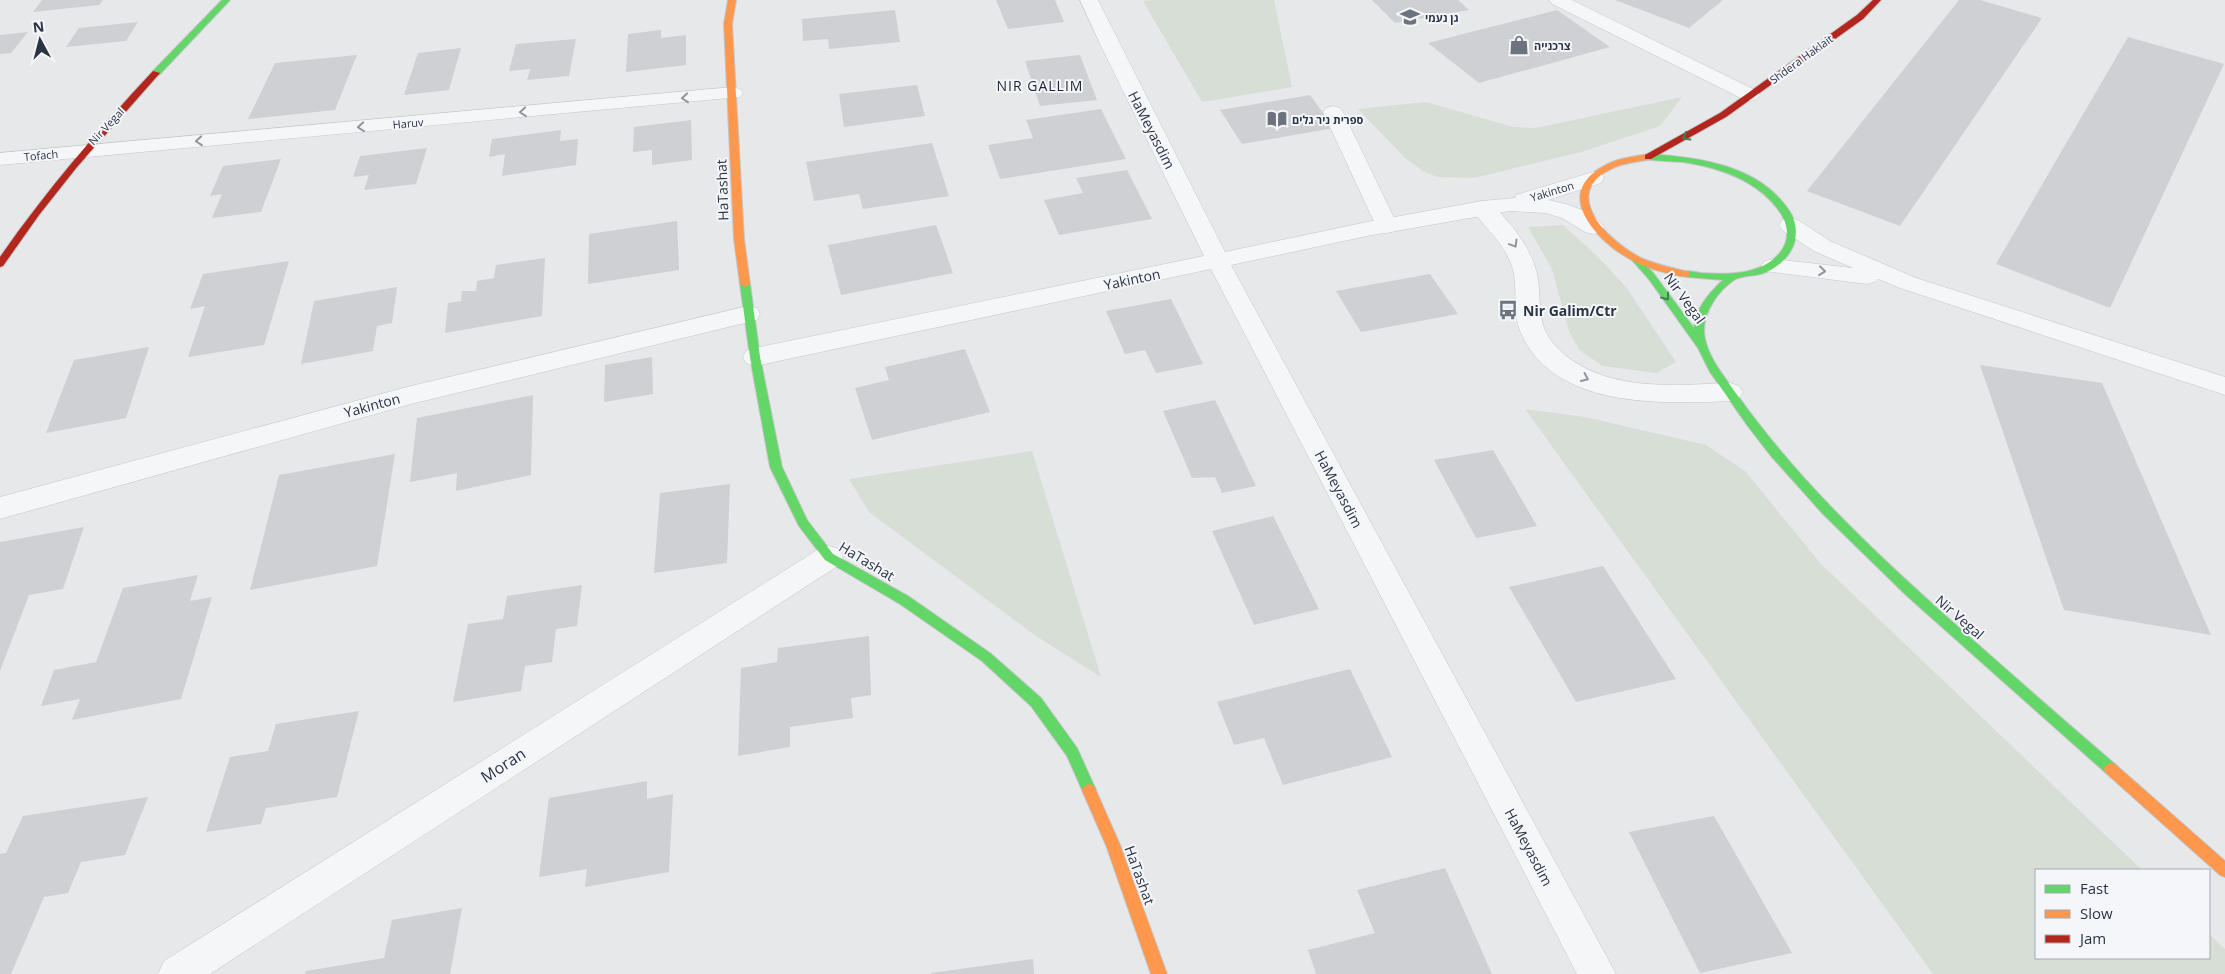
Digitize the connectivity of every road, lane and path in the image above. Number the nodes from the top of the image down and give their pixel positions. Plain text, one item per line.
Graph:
1 (226, 0) edge
2 (732, 0) edge
3 (1089, 0) edge
4 (1558, 0) edge
5 (1877, 0) edge
6 (733, 93) junction
7 (1750, 95) junction
8 (1333, 112) dead end
9 (1723, 115) junction
10 (1715, 131) dead end
11 (83, 152) junction
12 (1723, 154) dead end
13 (1648, 157) junction
14 (0, 159) edge
15 (1593, 178) junction
16 (1743, 178) junction
17 (1510, 204) junction
18 (1482, 208) junction
19 (1790, 225) junction
20 (1387, 226) junction
21 (1593, 227) junction
22 (1636, 258) junction
23 (1218, 261) junction
24 (0, 264) edge
25 (1773, 266) junction
26 (1732, 277) junction
27 (1908, 283) junction
28 (748, 314) junction
29 (1708, 356) junction
30 (755, 357) junction
31 (2225, 386) edge
32 (1730, 392) junction
33 (0, 508) edge
34 (829, 557) junction
35 (2225, 870) edge
36 (177, 974) edge
37 (1159, 974) edge
38 (1597, 974) edge

1 - 11 street, Nir Vegal
2 - 6 street, HaTashat
3 - 23 street, HaMeyasdim
4 - 7 street
5 - 7 street, Shdera Haklait
6 -> 11 street, Haruv
6 - 28 street, HaTashat
7 - 9 street, Shdera Haklait
8 - 20 street
9 - 10 street, Shdera Haklait
9 -> 13 street, Shdera Haklait
11 - 14 street, Tofach
11 - 24 street, Nir Vegal
12 - 16 street
13 - 15 street
13 - 16 street
15 - 17 street, Yakinton
15 - 21 street
16 - 19 street
17 - 18 street, Yakinton
17 - 21 street, Yakinton
18 - 20 street, Yakinton
18 -> 32 street
19 - 25 street
19 - 27 street
20 - 23 street, Yakinton
21 - 22 street
22 - 26 street
22 -> 29 street, Nir Vegal
23 - 30 street, Yakinton
23 - 38 street, HaMeyasdim
25 - 26 street
25 -> 27 street
26 - 29 street, Nir Vegal
27 - 31 street
28 - 30 street, HaTashat
28 - 33 street, Yakinton
29 - 32 street, Nir Vegal
30 - 34 street, HaTashat
32 - 35 street, Nir Vegal
34 - 36 street, Moran
34 - 37 street, HaTashat

